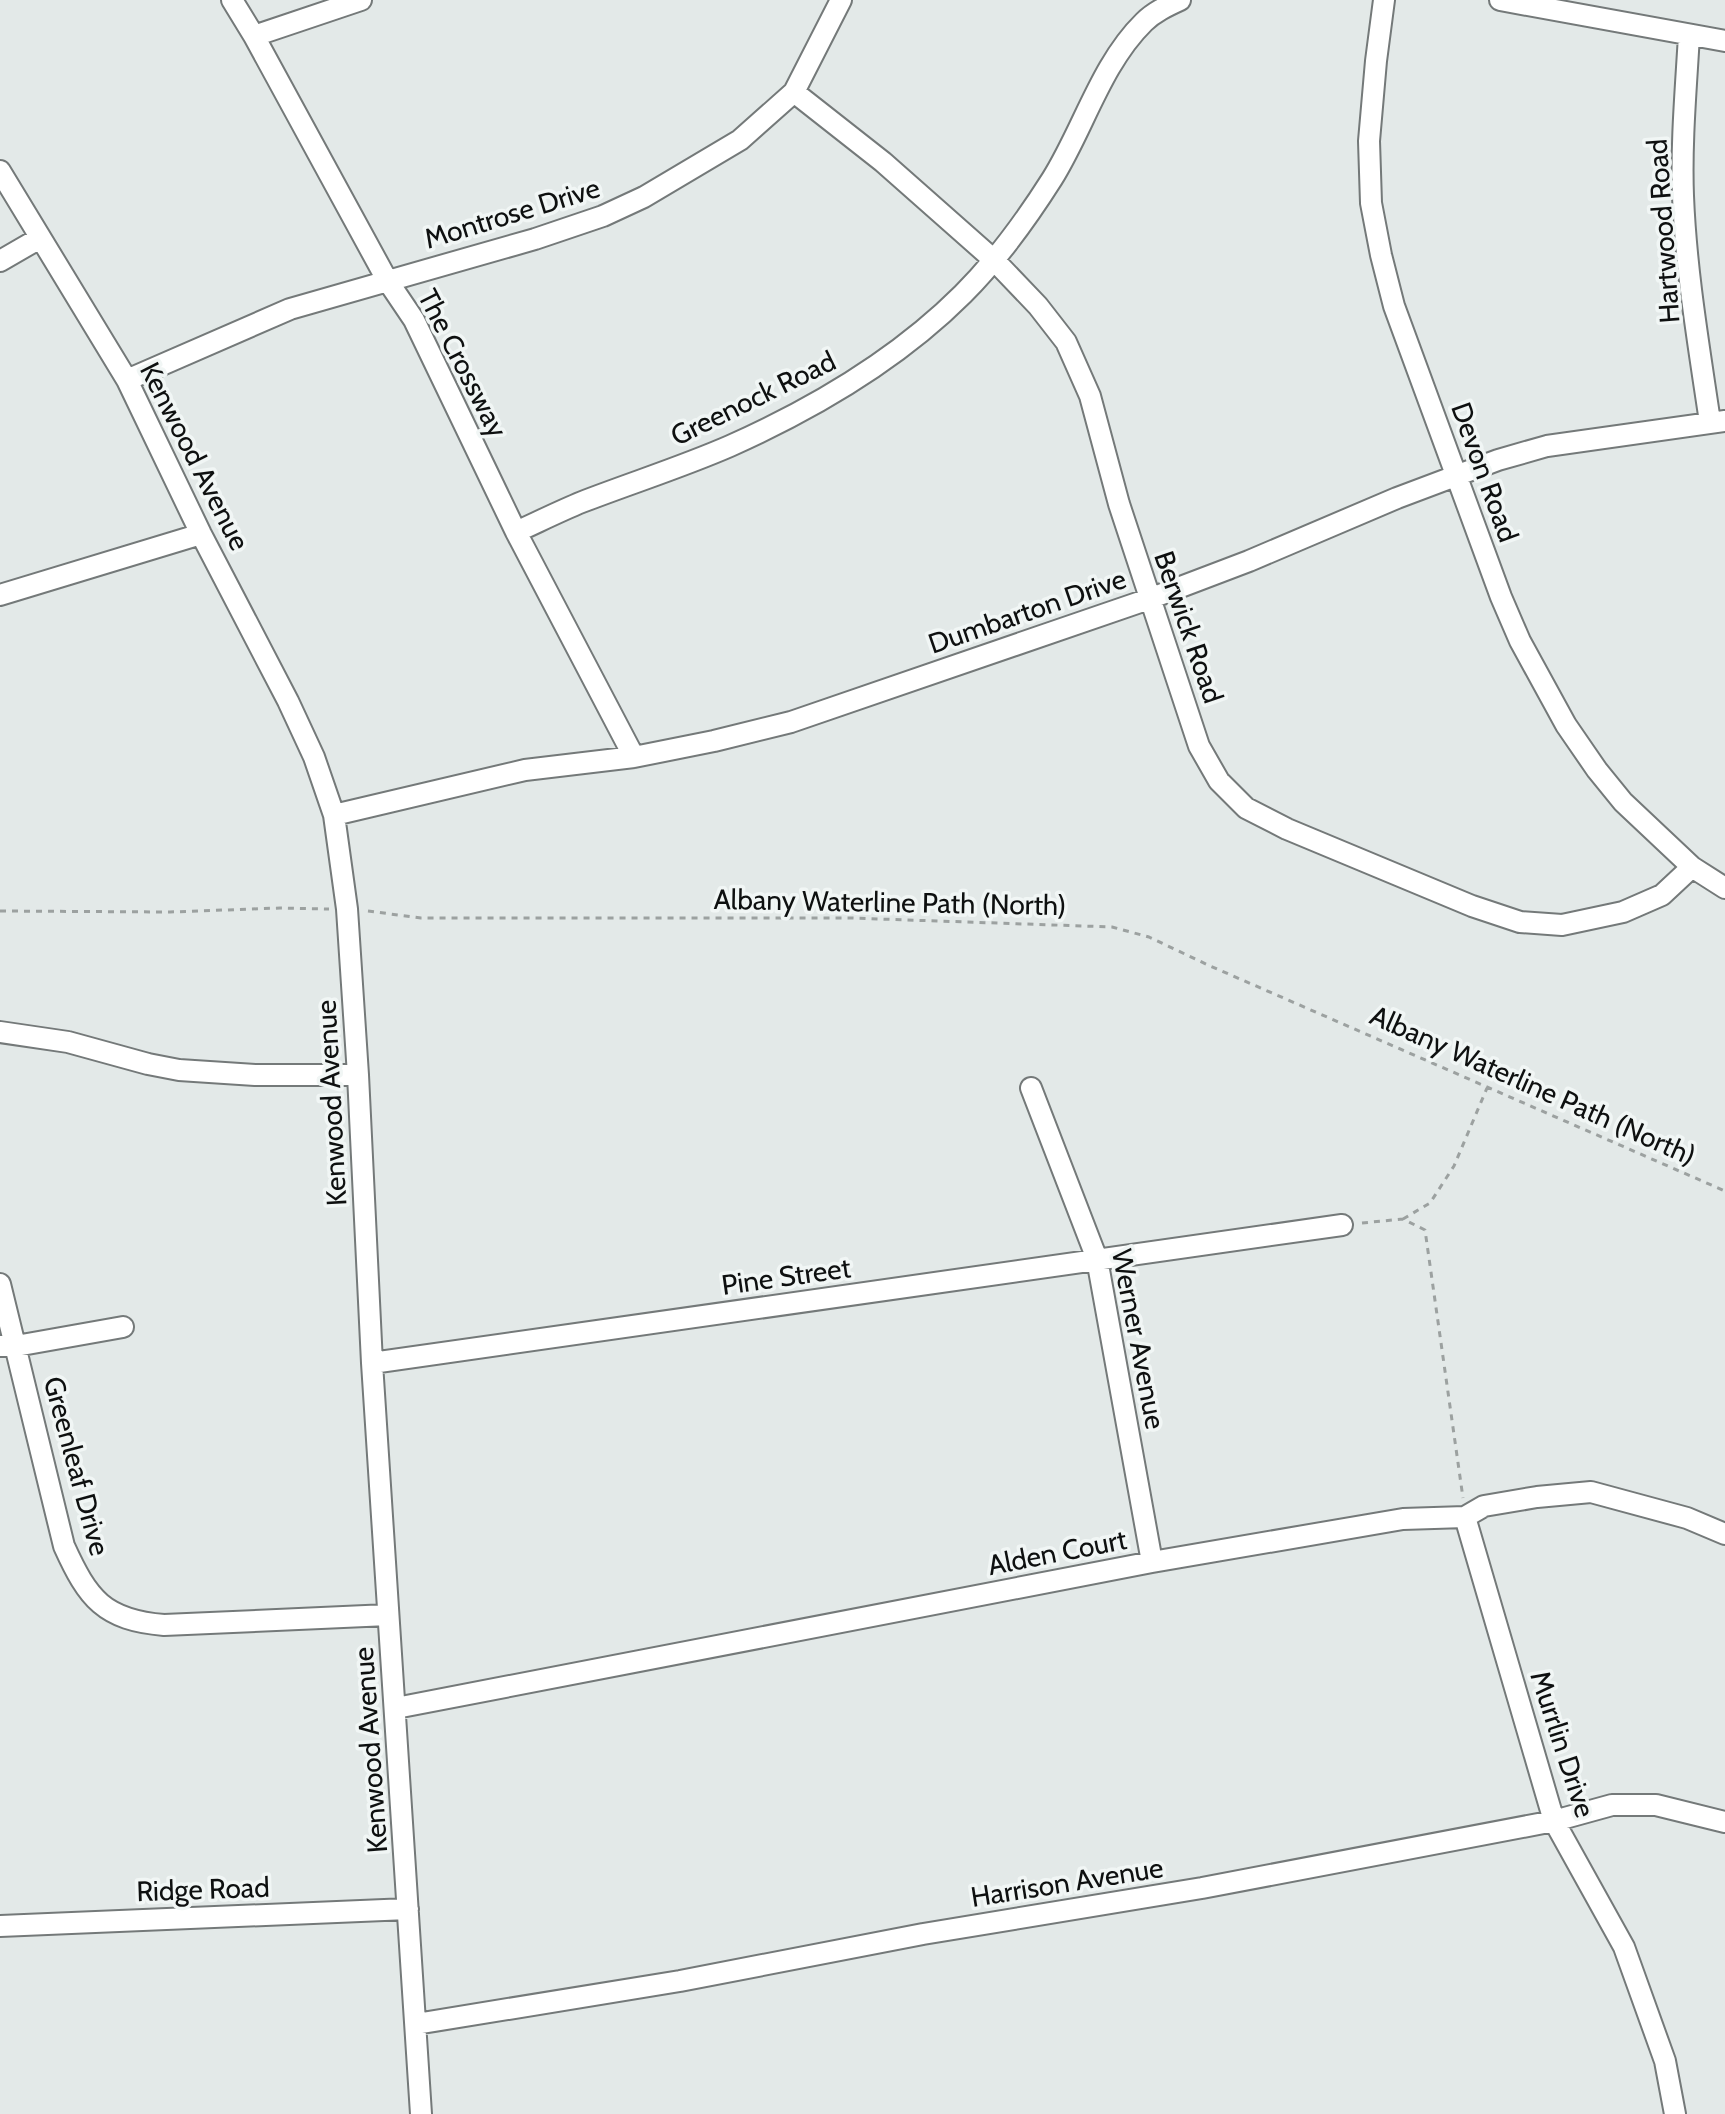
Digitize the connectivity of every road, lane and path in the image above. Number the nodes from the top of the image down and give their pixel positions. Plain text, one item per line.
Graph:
1 (232, 0) edge
2 (361, 0) edge
3 (841, 0) edge
4 (1180, 0) edge
5 (1384, 0) edge
6 (1500, 0) edge
7 (1689, 35) junction
8 (254, 36) junction
9 (1725, 41) edge
10 (794, 92) junction
11 (0, 171) edge
12 (40, 238) junction
13 (0, 261) edge
14 (995, 261) junction
15 (387, 280) junction
16 (127, 380) junction
17 (1717, 422) edge
18 (1458, 475) junction
19 (516, 532) junction
20 (201, 534) junction
21 (0, 595) edge
22 (1149, 599) junction
23 (634, 757) junction
24 (334, 815) junction
25 (1692, 867) junction
26 (1725, 888) edge
27 (347, 909) junction
28 (0, 911) edge
29 (0, 1032) edge
30 (358, 1075) junction
31 (1488, 1087) junction
32 (1031, 1088) dead end
33 (1725, 1191) edge
34 (1403, 1219) junction
35 (1342, 1225) joint
36 (1097, 1259) junction
37 (0, 1284) edge
38 (123, 1327) dead end
39 (8, 1346) edge
40 (372, 1363) junction
41 (1465, 1517) junction
42 (1725, 1534) edge
43 (1152, 1562) junction
44 (388, 1615) junction
45 (396, 1708) junction
46 (1554, 1821) junction
47 (1725, 1822) edge
48 (408, 1909) junction
49 (0, 1926) edge
50 (416, 2024) junction
51 (421, 2114) edge
52 (1675, 2114) edge

1 - 8 street, The Crossway
2 - 8 street
3 - 10 street, Montrose Drive
4 - 14 street, Greenock Road
5 - 18 street, Devon Road
6 - 7 street
7 - 9 street
7 - 17 street, Hartwood Road
8 - 15 street, The Crossway
10 - 14 street, Berwick Road
10 - 15 street, Montrose Drive
11 - 12 street, Kenwood Avenue
12 - 13 street
12 - 16 street, Kenwood Avenue
14 - 19 street, Greenock Road
14 - 22 street, Berwick Road
15 - 16 street, Montrose Drive
15 - 19 street, The Crossway
16 - 20 street, Kenwood Avenue
17 - 18 street, Dumbarton Drive
18 - 22 street, Dumbarton Drive
18 - 25 street, Devon Road
19 - 23 street, The Crossway
20 - 21 street
20 - 24 street, Kenwood Avenue
22 - 23 street, Dumbarton Drive
22 - 25 street, Berwick Road
23 - 24 street, Dumbarton Drive
24 - 27 street, Kenwood Avenue
25 - 26 street, Devon Road
27 - 28 path, Albany Waterline Path (North)
27 - 30 street, Kenwood Avenue
27 - 31 path, Albany Waterline Path (North)
29 - 30 street
30 - 40 street, Kenwood Avenue
31 - 33 path, Albany Waterline Path (North)
31 - 34 path
32 - 36 street, Werner Avenue
34 - 35 path
34 - 41 path
35 - 36 street, Pine Street
36 - 40 street, Pine Street
36 - 43 street, Werner Avenue
37 - 39 street, Greenleaf Drive
38 - 39 street
39 - 44 street, Greenleaf Drive
40 - 44 street, Kenwood Avenue
41 - 42 street, Alden Court
41 - 43 street, Alden Court
41 - 46 street, Murrlin Drive
43 - 45 street, Alden Court
44 - 45 street, Kenwood Avenue
45 - 48 street, Kenwood Avenue
46 - 47 street, Harrison Avenue
46 - 50 street, Harrison Avenue
46 - 52 street, Murrlin Drive
48 - 49 street, Ridge Road
48 - 50 street, Kenwood Avenue
50 - 51 street, Kenwood Avenue

